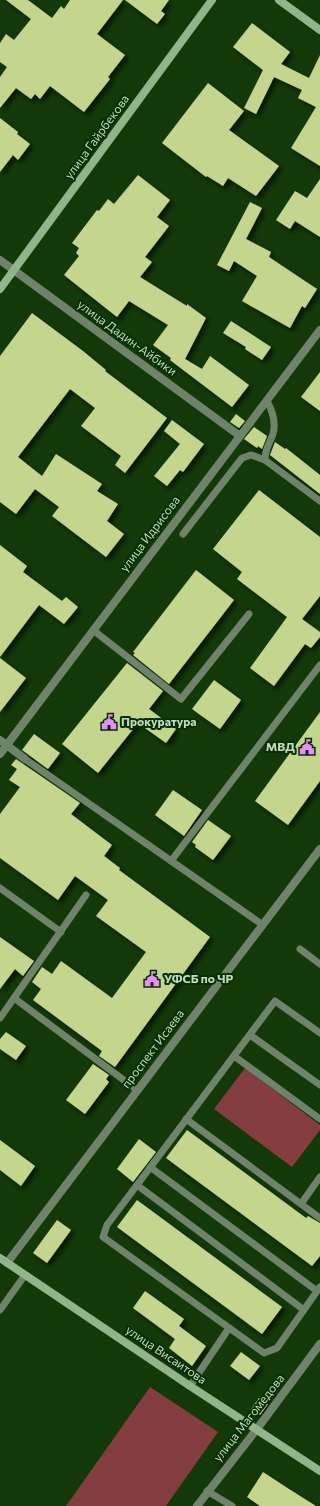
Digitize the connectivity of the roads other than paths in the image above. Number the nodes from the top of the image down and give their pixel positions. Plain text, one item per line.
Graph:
1 (212, 0) edge
2 (280, 0) edge
3 (320, 30) edge
4 (0, 260) edge
5 (14, 270) junction
6 (0, 289) edge
7 (320, 330) edge
8 (267, 401) junction
9 (240, 436) junction
10 (265, 460) junction
11 (320, 502) edge
12 (184, 534) dead end
13 (249, 614) dead end
14 (93, 630) junction
15 (320, 665) edge
16 (3, 742) edge
17 (0, 754) edge
18 (25, 759) joint
19 (320, 849) edge
20 (171, 861) junction
21 (0, 888) edge
22 (86, 895) dead end
23 (263, 925) junction
24 (61, 932) junction
25 (300, 949) dead end
26 (320, 964) edge
27 (14, 998) junction
28 (0, 1018) edge
29 (320, 1032) edge
30 (250, 1035) junction
31 (234, 1056) junction
32 (320, 1085) edge
33 (137, 1090) junction
34 (186, 1119) junction
35 (320, 1119) edge
36 (150, 1167) junction
37 (320, 1177) edge
38 (137, 1185) junction
39 (301, 1204) junction
40 (320, 1218) edge
41 (3, 1260) edge
42 (25, 1275) junction
43 (318, 1289) edge
44 (0, 1310) edge
45 (304, 1310) junction
46 (228, 1328) junction
47 (320, 1344) edge
48 (190, 1386) junction
49 (257, 1429) junction
50 (320, 1471) edge
51 (207, 1491) junction
52 (196, 1506) edge
53 (232, 1506) edge

1 - 5 main road, улица Гайрбекова
2 - 3 main road
4 - 5 street, улица Дадин-Айбики
5 - 6 main road, улица Гайрбекова
5 - 9 street, улица Дадин-Айбики
7 - 8 street, улица Идрисова
8 - 9 street, улица Идрисова
8 - 10 lane
9 - 14 street, улица Идрисова
10 - 11 lane
10 - 12 lane
13 - 14 lane
14 - 16 street, улица Идрисова
15 - 20 lane
16 - 17 street, улица Идрисова
16 - 18 street
18 - 20 lane
19 - 23 street, проспект Исаева
20 - 23 lane
21 - 24 lane
22 - 24 lane
23 - 33 street, проспект Исаева
24 - 27 lane
25 - 26 lane
27 - 28 lane
27 - 33 lane
29 - 30 lane
30 - 31 lane
30 - 32 lane
31 - 34 lane
31 - 35 lane
33 - 41 street, проспект Исаева
34 - 36 lane
34 - 39 lane
36 - 38 lane
36 - 43 lane
37 - 39 lane
38 - 45 lane
38 - 46 lane
39 - 40 lane
41 - 42 main road, улица Висаитова
42 - 44 lane
42 - 48 main road, улица Висаитова
43 - 45 lane
45 - 46 lane
46 - 48 lane
47 - 49 street, улица Магомедова
48 - 49 main road, улица Висаитова
49 - 50 main road, улица Висаитова
49 - 51 street, улица Магомедова
51 - 52 street, улица Магомедова
51 - 53 lane

